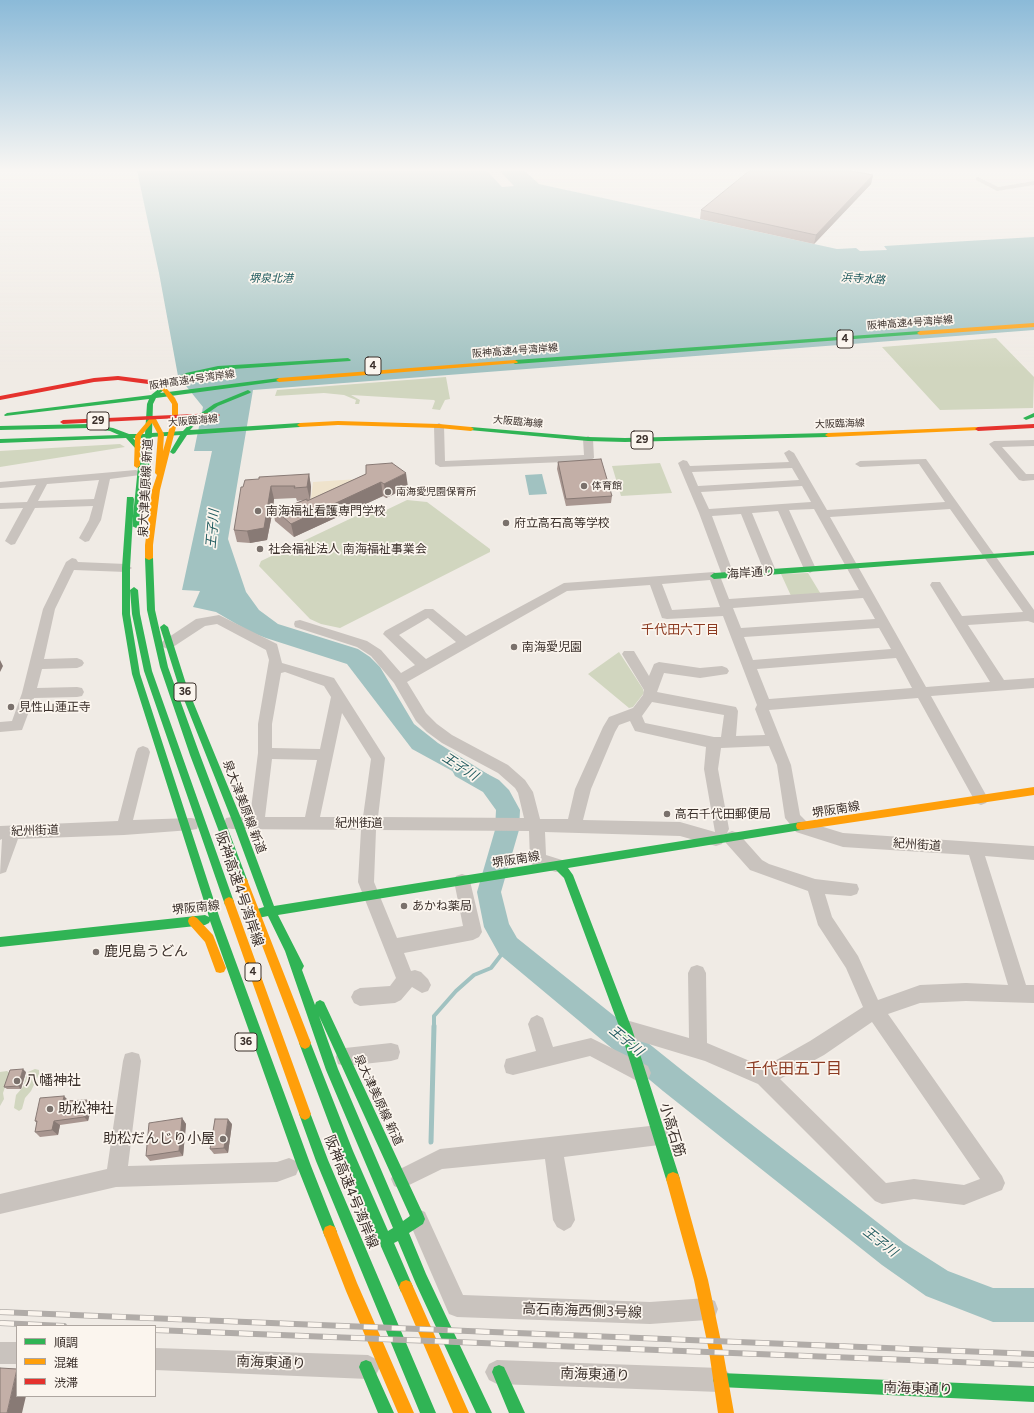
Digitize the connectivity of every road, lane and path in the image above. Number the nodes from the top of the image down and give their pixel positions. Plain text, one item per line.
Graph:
1 (1034, 320) edge
2 (1034, 325) edge
3 (748, 340) junction
4 (551, 350) dead end
5 (655, 353) junction
6 (285, 380) junction
7 (125, 389) dead end
8 (0, 398) edge
9 (54, 398) dead end
10 (0, 404) edge
11 (0, 410) edge
12 (224, 415) dead end
13 (0, 416) edge
14 (1031, 417) edge
15 (153, 418) junction
16 (978, 419) dead end
17 (439, 426) junction
18 (1034, 426) edge
19 (0, 427) edge
20 (716, 428) dead end
21 (662, 430) dead end
22 (161, 434) junction
23 (138, 436) junction
24 (588, 439) junction
25 (1034, 440) edge
26 (0, 442) edge
27 (789, 453) dead end
28 (860, 464) dead end
29 (795, 465) junction
30 (136, 473) junction
31 (105, 477) junction
32 (1034, 477) edge
33 (43, 482) junction
34 (805, 483) junction
35 (0, 485) edge
36 (695, 489) junction
37 (99, 502) junction
38 (29, 505) junction
39 (954, 505) junction
40 (0, 506) edge
41 (782, 508) junction
42 (745, 510) junction
43 (820, 510) junction
44 (705, 513) junction
45 (150, 523) junction
46 (136, 524) junction
47 (86, 538) dead end
48 (11, 540) dead end
49 (1034, 553) edge
50 (990, 556) junction
51 (851, 566) junction
52 (126, 568) junction
53 (810, 569) junction
54 (770, 572) junction
55 (728, 575) junction
56 (714, 576) junction
57 (655, 580) junction
58 (936, 585) dead end
59 (868, 594) junction
60 (726, 608) junction
61 (1033, 617) edge
62 (958, 621) junction
63 (884, 623) junction
64 (300, 624) dead end
65 (736, 634) junction
66 (465, 642) junction
67 (168, 644) junction
68 (629, 654) dead end
69 (900, 654) junction
70 (77, 663) dead end
71 (35, 664) junction
72 (424, 665) junction
73 (749, 665) junction
74 (274, 669) junction
75 (722, 671) dead end
76 (399, 680) junction
77 (1034, 684) edge
78 (1000, 686) junction
79 (77, 692) dead end
80 (28, 693) junction
81 (650, 693) junction
82 (921, 693) junction
83 (338, 696) junction
84 (764, 705) junction
85 (634, 714) junction
86 (0, 727) edge
87 (774, 740) junction
88 (721, 743) junction
89 (143, 752) dead end
90 (265, 753) junction
91 (324, 755) junction
92 (1034, 791) edge
93 (980, 799) junction
94 (238, 823) junction
95 (257, 823) junction
96 (311, 823) junction
97 (369, 823) junction
98 (528, 824) junction
99 (184, 825) junction
100 (574, 826) junction
101 (802, 827) junction
102 (124, 828) junction
103 (6, 832) edge
104 (723, 835) junction
105 (975, 849) junction
106 (1034, 853) edge
107 (559, 866) junction
108 (0, 867) edge
109 (470, 879) junction
110 (815, 886) junction
111 (851, 889) dead end
112 (371, 895) junction
113 (271, 912) junction
114 (215, 918) junction
115 (193, 921) junction
116 (0, 942) edge
117 (392, 947) junction
118 (290, 952) junction
119 (697, 973) dead end
120 (223, 978) dead end
121 (1027, 993) edge
122 (360, 997) dead end
123 (874, 1010) junction
124 (537, 1024) dead end
125 (626, 1029) junction
126 (698, 1049) junction
127 (391, 1052) dead end
128 (345, 1057) junction
129 (547, 1058) junction
130 (132, 1061) dead end
131 (513, 1066) dead end
132 (641, 1073) junction
133 (765, 1077) junction
134 (659, 1135) junction
135 (553, 1148) junction
136 (289, 1168) dead end
137 (116, 1177) junction
138 (401, 1179) junction
139 (0, 1204) edge
140 (418, 1219) junction
141 (564, 1220) dead end
142 (333, 1269) dead end
143 (707, 1309) junction
144 (0, 1353) edge
145 (16, 1353) edge
146 (156, 1359) edge
147 (366, 1367) junction
148 (499, 1372) junction
149 (720, 1380) junction
150 (1034, 1394) edge
151 (426, 1410) edge
152 (386, 1413) edge
153 (406, 1413) edge
154 (461, 1413) edge
155 (484, 1413) edge
156 (517, 1413) edge
157 (726, 1413) edge

1 - 3 main road, 阪神高速4号湾岸線 / 4
2 - 5 main road, 阪神高速4号湾岸線 / 4
3 - 4 main road
3 - 11 main road, 阪神高速4号湾岸線 / 4
5 - 6 main road, 阪神高速4号湾岸線 / 4
5 - 45 main road
6 - 13 main road, 阪神高速4号湾岸線 / 4
6 - 26 main road
7 - 46 main road
8 - 45 main road
9 - 10 main road
12 - 15 main road, 大阪臨海線 / 29
14 - 16 main road
15 - 19 main road, 大阪臨海線 / 29
15 - 22 main road, 泉大津美原線 新道
15 - 23 main road, 泉大津美原線 新道
17 - 22 main road, 大阪臨海線 / 29
17 - 24 main road, 大阪臨海線 / 29
17 - 24 street
18 - 24 main road, 大阪臨海線 / 29
19 - 46 main road
20 - 21 main road, 29
22 - 23 main road, 大阪臨海線 / 29
22 - 67 main road, 泉大津美原線 新道 / 36
23 - 26 main road, 大阪臨海線 / 29
23 - 30 main road, 泉大津美原線 新道
25 - 32 street
27 - 29 street
28 - 39 street
29 - 34 street
29 - 36 street
30 - 31 street
30 - 52 main road, 泉大津美原線 新道
31 - 33 street
31 - 37 street
33 - 35 street
33 - 38 street
34 - 36 street
34 - 43 street
36 - 44 street
37 - 38 street
37 - 47 street
38 - 40 street
38 - 48 street
39 - 43 street
39 - 50 street
41 - 42 street
41 - 43 street
41 - 53 street
42 - 44 street
42 - 54 street
43 - 51 street
44 - 55 street
45 - 154 main road, 阪神高速4号湾岸線 / 4
46 - 151 main road, 阪神高速4号湾岸線 / 4
49 - 50 main road, 海岸通り
50 - 51 main road, 海岸通り
50 - 61 street
51 - 53 main road, 海岸通り
51 - 59 street
52 - 71 street
52 - 99 main road, 泉大津美原線 新道
53 - 54 main road, 海岸通り
54 - 55 main road, 海岸通り
55 - 56 main road, 海岸通り
56 - 57 street
56 - 60 street, 海岸通り
57 - 60 street
57 - 66 street
58 - 62 street
59 - 60 street
59 - 63 street
60 - 65 street, 海岸通り
61 - 62 street
62 - 78 street
63 - 65 street
63 - 69 street
64 - 76 street
65 - 73 street, 海岸通り
66 - 72 street
66 - 72 street
67 - 74 street
67 - 94 main road, 泉大津美原線 新道 / 36
68 - 81 street
69 - 73 street
69 - 82 street
70 - 71 street
71 - 80 street
72 - 76 street
73 - 84 street, 海岸通り
74 - 83 street
74 - 90 street
75 - 81 street
76 - 98 street
77 - 78 street
78 - 82 street
79 - 80 street
80 - 86 street
81 - 85 street
81 - 88 street
82 - 84 street
82 - 93 street
83 - 91 street
83 - 97 street
84 - 87 street, 海岸通り
85 - 88 street
85 - 100 street
87 - 88 street
87 - 101 street, 海岸通り
88 - 104 street
89 - 102 street
90 - 91 street
90 - 95 street
91 - 96 street
92 - 93 main road, 堺阪南線
93 - 101 main road, 堺阪南線
94 - 95 street, 紀州街道
94 - 99 street, 紀州街道
94 - 113 main road, 泉大津美原線 新道 / 36
95 - 96 street, 紀州街道
96 - 97 street, 紀州街道
97 - 98 street, 紀州街道
97 - 112 street
98 - 100 street, 紀州街道
98 - 107 street
99 - 102 street, 紀州街道
99 - 114 main road, 泉大津美原線 新道
100 - 104 street, 紀州街道
101 - 104 main road, 堺阪南線
101 - 105 street, 紀州街道
102 - 103 street, 紀州街道
103 - 108 street
104 - 107 main road, 堺阪南線
104 - 110 street
105 - 106 street, 紀州街道
105 - 121 street
107 - 109 main road, 堺阪南線
107 - 125 main road, 小高石筋
109 - 112 main road, 堺阪南線
109 - 117 street
110 - 111 street
110 - 123 street
112 - 113 main road, 堺阪南線
112 - 117 street
113 - 114 main road, 堺阪南線
113 - 118 main road, 泉大津美原線 新道 / 36
114 - 115 main road, 堺阪南線
114 - 153 main road, 泉大津美原線 新道
115 - 116 main road, 堺阪南線
115 - 120 main road
117 - 122 street
118 - 128 main road, 泉大津美原線 新道 / 36
118 - 155 main road
119 - 126 street
121 - 123 street
123 - 133 street
123 - 133 street
124 - 129 street
125 - 126 street
125 - 132 main road, 小高石筋
126 - 133 street
127 - 128 street
128 - 138 main road, 泉大津美原線 新道 / 36
129 - 131 street
129 - 132 street
130 - 137 street
132 - 134 main road, 小高石筋
134 - 135 street
134 - 143 main road, 小高石筋
135 - 138 street
135 - 141 street
136 - 137 street
137 - 139 street
138 - 140 main road, 泉大津美原線 新道 / 36
140 - 142 main road
140 - 143 street, 高石南海西側3号線
143 - 149 main road, 小高石筋
144 - 145 street
146 - 147 street, 南海東通り
147 - 148 street, 南海東通り
147 - 152 main road
148 - 149 street, 南海東通り
148 - 156 main road
149 - 150 main road, 南海東通り
149 - 157 main road, 小高石筋

